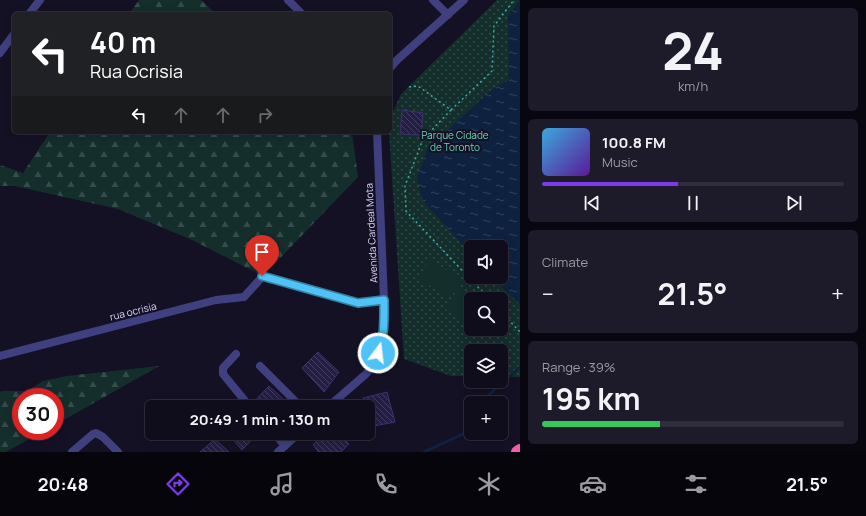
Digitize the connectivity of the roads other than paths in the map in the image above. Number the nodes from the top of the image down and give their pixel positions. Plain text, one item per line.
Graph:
1 (40, 0) edge
2 (288, 0) edge
3 (433, 0) edge
4 (464, 0) edge
5 (31, 12) edge
6 (300, 12) edge
7 (448, 15) junction
8 (12, 37) edge
9 (0, 53) edge
10 (392, 66) edge
11 (377, 134) edge
12 (384, 300) junction
13 (236, 354) dead end
14 (0, 356) edge
15 (260, 366) dead end
16 (244, 400) edge
17 (294, 400) edge
18 (336, 400) edge
19 (280, 440) edge
20 (291, 440) edge
21 (285, 446) junction
22 (520, 450) edge
23 (72, 452) edge
24 (118, 452) edge
25 (278, 452) edge
26 (517, 452) edge

1 - 5 street
2 - 6 street
3 - 7 street
4 - 7 street
7 - 10 street
8 - 9 street
11 - 12 street, Avenida Cardeal Mota
12 - 14 street, rua ocrisia
12 - 18 street, Avenida Cardeal Mota
13 - 16 street
15 - 17 street
19 - 21 street
20 - 21 street
21 - 25 street
22 - 26 highway
23 - 24 street

